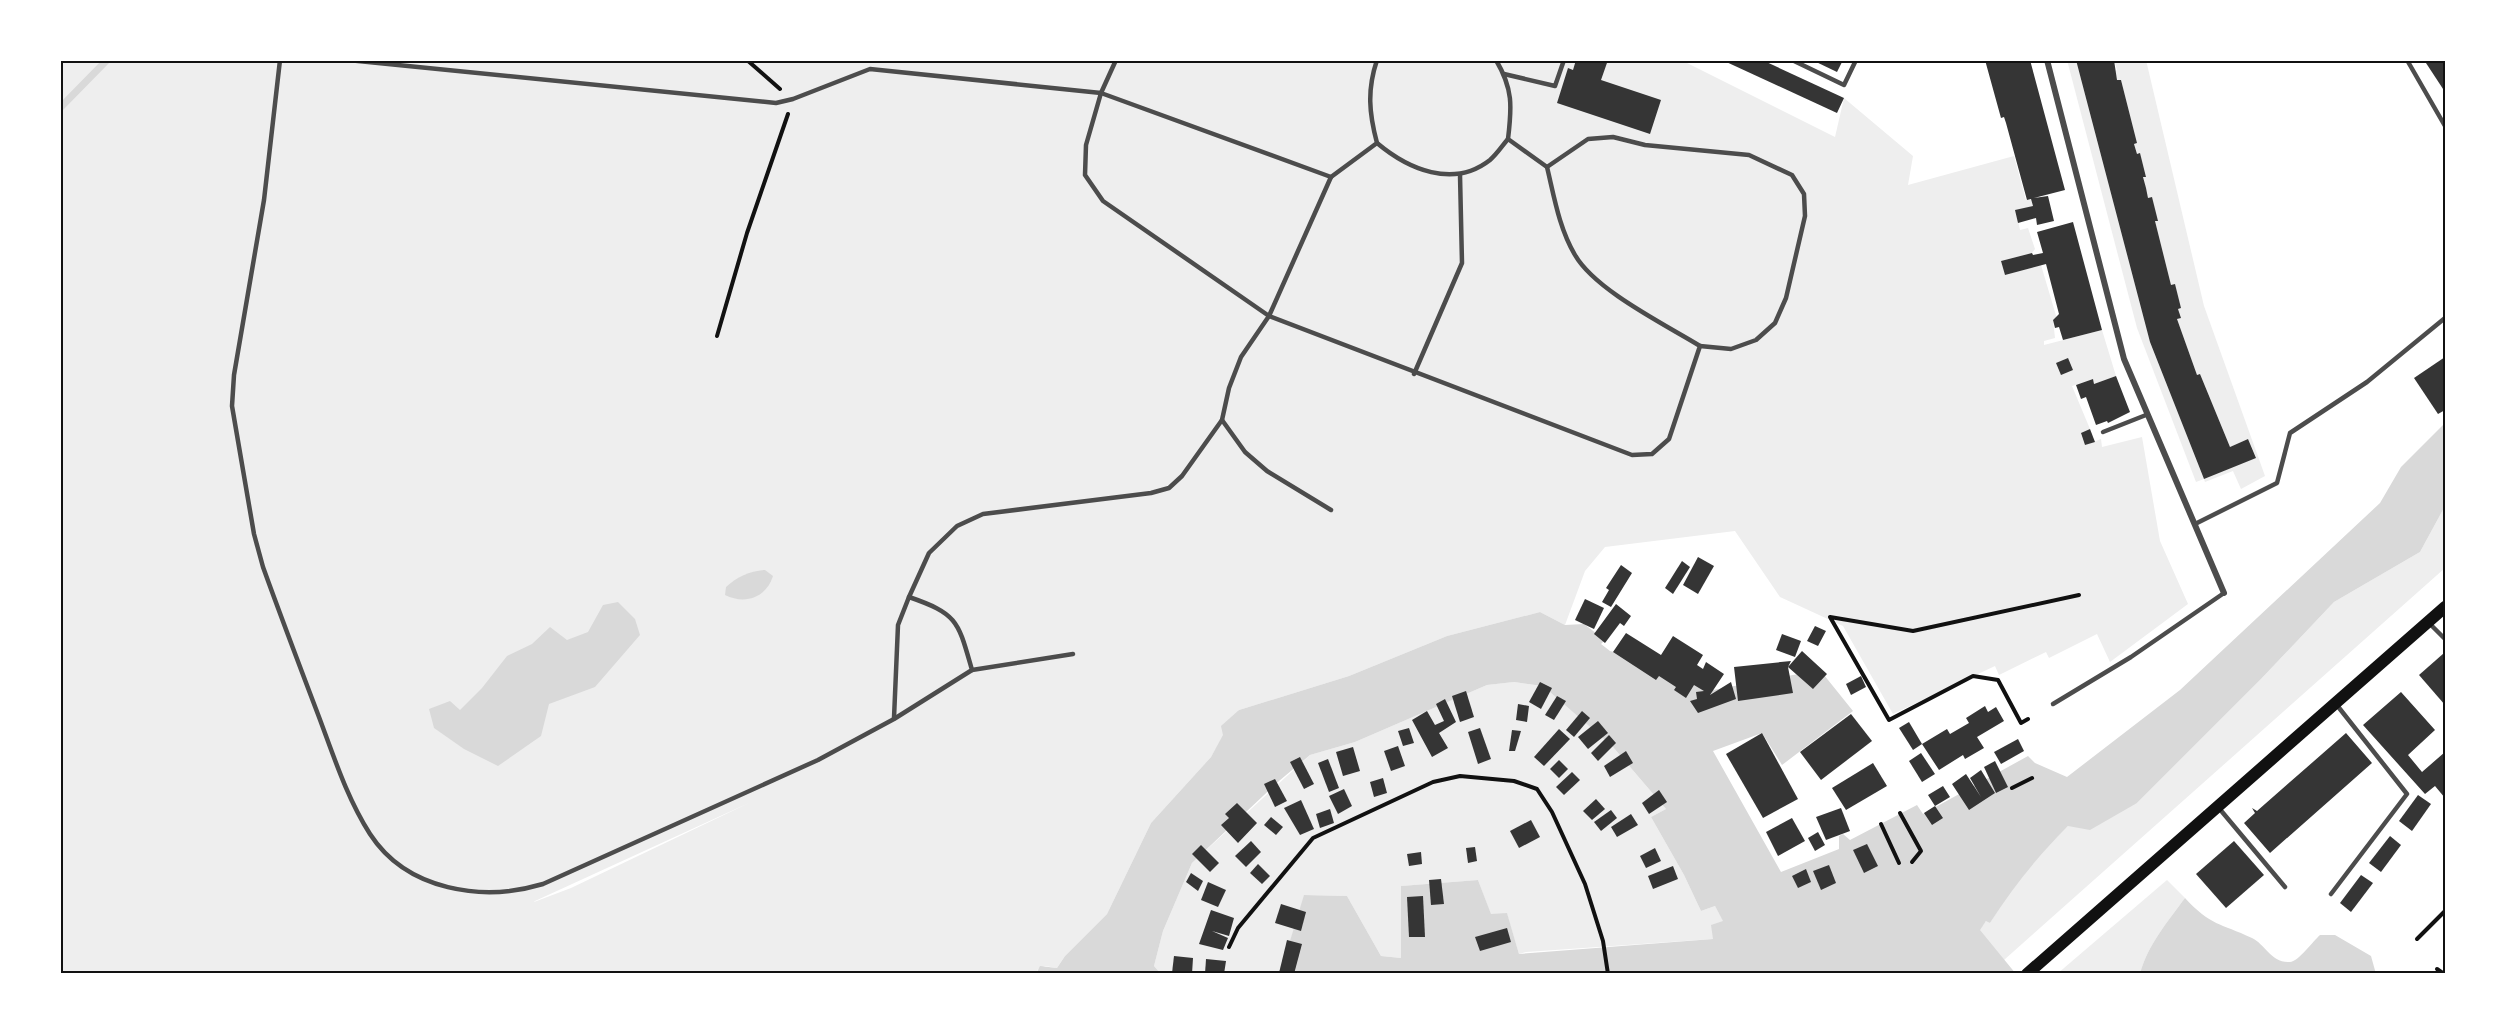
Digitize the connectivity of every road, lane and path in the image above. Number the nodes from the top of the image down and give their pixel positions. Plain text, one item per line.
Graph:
1 (280, 60) edge
2 (348, 60) edge
3 (747, 60) edge
4 (1116, 60) edge
5 (1377, 60) edge
6 (1496, 60) edge
7 (1564, 60) edge
8 (1792, 60) edge
9 (1856, 60) edge
10 (2047, 60) edge
11 (2407, 60) edge
12 (1504, 74) junction
13 (1101, 93) junction
14 (793, 99) junction
15 (2445, 126) edge
16 (1508, 139) junction
17 (1377, 143) junction
18 (1547, 167) junction
19 (1460, 175) junction
20 (1331, 177) junction
21 (1269, 316) junction
22 (2445, 318) edge
23 (717, 336) dead end
24 (1700, 346) junction
25 (1414, 374) junction
26 (2146, 415) junction
27 (1222, 420) junction
28 (2103, 432) dead end
29 (1331, 510) dead end
30 (2195, 524) junction
31 (2224, 593) joint
32 (2079, 595) dead end
33 (909, 597) junction
34 (2445, 607) edge
35 (2428, 622) junction
36 (2445, 639) edge
37 (1073, 654) dead end
38 (972, 670) junction
39 (2053, 704) dead end
40 (2336, 704) junction
41 (894, 718) junction
42 (2028, 718) dead end
43 (2032, 778) dead end
44 (2012, 788) dead end
45 (2218, 807) junction
46 (1900, 813) dead end
47 (1881, 824) dead end
48 (1912, 861) dead end
49 (1899, 863) dead end
50 (2285, 887) dead end
51 (2331, 894) dead end
52 (2445, 911) edge
53 (2417, 939) dead end
54 (1229, 947) dead end
55 (2437, 969) dead end
56 (1608, 974) edge
57 (2027, 974) edge
58 (2444, 974) edge

1 - 41 lane
2 - 14 lane
3 - 14 path
4 - 13 lane
5 - 17 lane
6 - 12 lane
7 - 12 lane
8 - 9 lane
10 - 26 street
11 - 15 lane
12 - 16 lane
13 - 14 lane
13 - 20 lane
13 - 21 lane
14 - 23 path
16 - 18 lane
16 - 19 lane
17 - 19 lane
17 - 20 lane
18 - 24 lane
18 - 24 lane
19 - 25 lane
20 - 21 lane
21 - 25 lane
21 - 27 lane
22 - 30 lane
24 - 25 lane
26 - 28 lane
26 - 30 street
27 - 29 lane
27 - 33 lane
30 - 31 street
31 - 39 lane
32 - 42 path
33 - 38 lane
33 - 41 lane
34 - 35 main road
35 - 36 lane
35 - 40 main road
37 - 38 lane
38 - 41 lane
40 - 45 main road
40 - 51 lane
43 - 44 path
45 - 50 lane
45 - 57 main road
46 - 48 path
47 - 49 path
52 - 53 path
54 - 56 path
55 - 58 path

